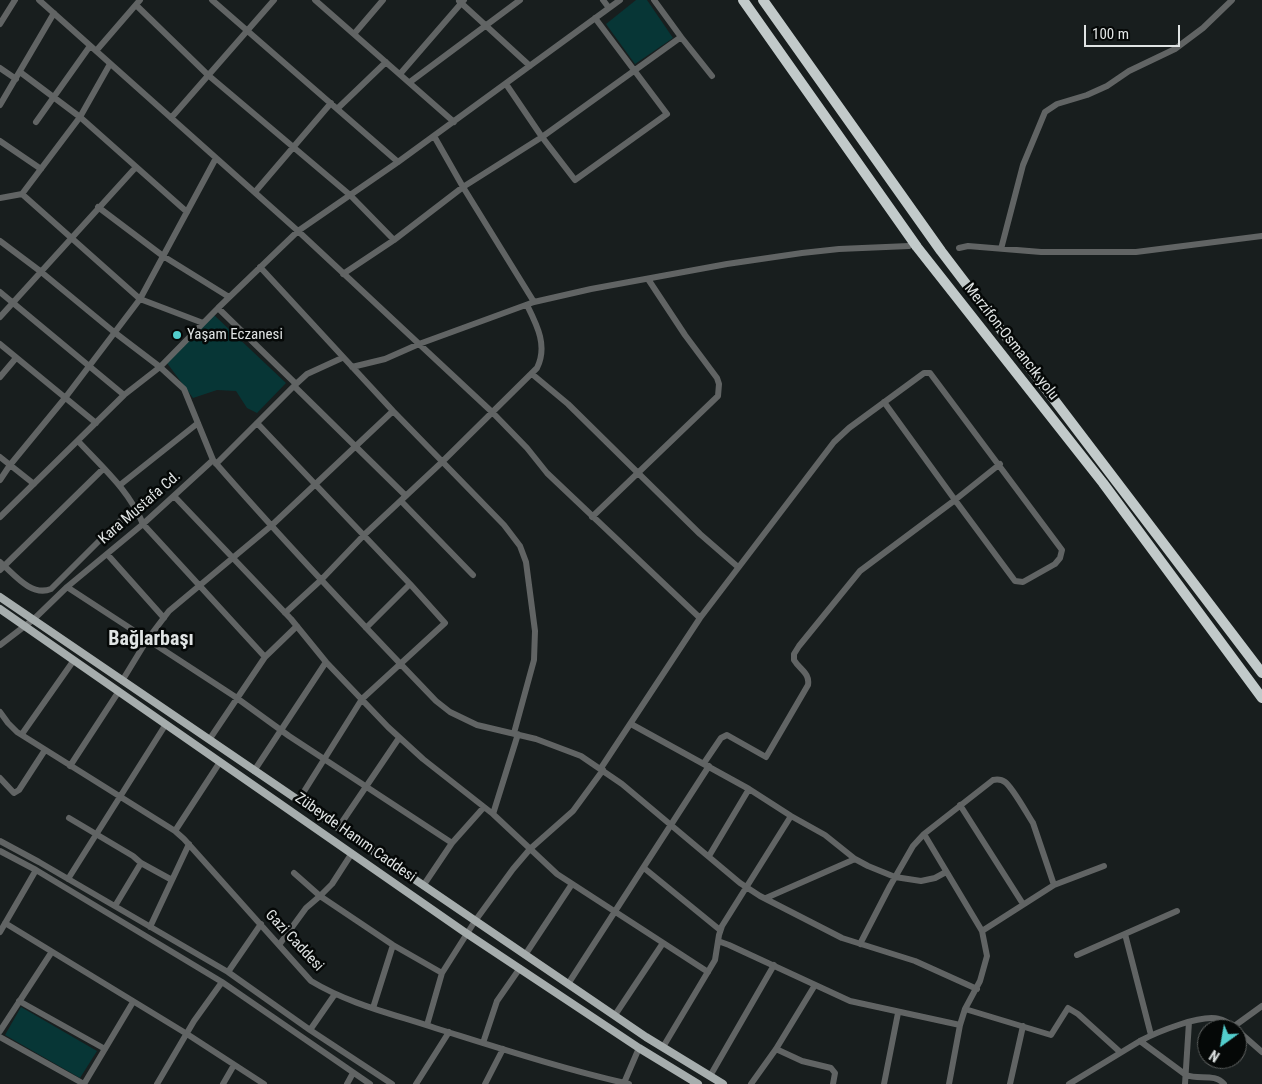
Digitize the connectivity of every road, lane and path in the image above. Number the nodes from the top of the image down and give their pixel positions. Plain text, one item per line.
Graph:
1 (15, 0) edge
2 (39, 0) edge
3 (212, 0) edge
4 (274, 0) edge
5 (315, 0) edge
6 (383, 0) edge
7 (520, 0) edge
8 (603, 0) edge
9 (620, 0) edge
10 (654, 0) edge
11 (742, 0) edge
12 (763, 0) edge
13 (1232, 0) edge
14 (461, 1) edge
15 (138, 2) edge
16 (610, 8) junction
17 (54, 13) junction
18 (595, 18) junction
19 (0, 24) edge
20 (486, 25) junction
21 (248, 30) junction
22 (354, 34) junction
23 (681, 37) junction
24 (90, 46) junction
25 (96, 51) junction
26 (386, 62) junction
27 (110, 64) junction
28 (530, 66) junction
29 (0, 68) edge
30 (635, 71) junction
31 (20, 72) junction
32 (400, 74) junction
33 (208, 75) junction
34 (712, 76) dead end
35 (16, 79) junction
36 (410, 82) junction
37 (506, 84) junction
38 (54, 97) junction
39 (331, 103) junction
40 (0, 106) edge
41 (337, 109) junction
42 (80, 117) junction
43 (171, 118) junction
44 (36, 122) dead end
45 (454, 122) junction
46 (434, 136) junction
47 (542, 137) junction
48 (0, 141) edge
49 (293, 147) junction
50 (216, 158) junction
51 (398, 162) junction
52 (136, 167) junction
53 (41, 169) junction
54 (463, 187) junction
55 (255, 192) junction
56 (22, 194) junction
57 (350, 195) junction
58 (0, 198) edge
59 (98, 207) junction
60 (187, 212) junction
61 (298, 231) junction
62 (1262, 236) edge
63 (70, 238) junction
64 (394, 240) junction
65 (0, 242) edge
66 (909, 246) dead end
67 (959, 248) dead end
68 (1001, 249) junction
69 (163, 256) junction
70 (260, 267) junction
71 (40, 271) junction
72 (343, 274) junction
73 (648, 279) junction
74 (0, 292) edge
75 (229, 297) junction
76 (140, 299) junction
77 (12, 302) junction
78 (531, 303) junction
79 (218, 308) junction
80 (0, 317) edge
81 (202, 323) junction
82 (114, 332) junction
83 (0, 344) edge
84 (419, 344) junction
85 (16, 358) junction
86 (342, 358) junction
87 (89, 366) junction
88 (160, 367) junction
89 (352, 368) junction
90 (532, 374) junction
91 (0, 377) edge
92 (295, 385) junction
93 (124, 395) junction
94 (65, 398) junction
95 (884, 402) junction
96 (393, 411) junction
97 (492, 412) junction
98 (96, 423) junction
99 (198, 423) junction
100 (257, 423) junction
101 (78, 441) junction
102 (355, 447) junction
103 (0, 457) edge
104 (215, 462) junction
105 (442, 462) junction
106 (10, 464) junction
107 (1000, 464) junction
108 (103, 469) junction
109 (638, 474) junction
110 (0, 480) edge
111 (34, 484) junction
112 (316, 484) junction
113 (120, 485) junction
114 (174, 496) junction
115 (403, 498) junction
116 (955, 500) junction
117 (136, 507) junction
118 (592, 516) junction
119 (0, 517) edge
120 (143, 524) junction
121 (271, 526) junction
122 (364, 535) junction
123 (107, 554) junction
124 (234, 559) junction
125 (1, 566) edge
126 (738, 567) junction
127 (473, 575) dead end
128 (321, 580) junction
129 (410, 584) junction
130 (200, 586) junction
131 (67, 587) junction
132 (0, 597) edge
133 (0, 609) edge
134 (285, 613) junction
135 (164, 618) junction
136 (700, 618) junction
137 (34, 619) junction
138 (25, 626) junction
139 (296, 626) junction
140 (366, 628) junction
141 (146, 640) junction
142 (0, 645) edge
143 (265, 657) junction
144 (74, 660) junction
145 (326, 662) junction
146 (400, 664) junction
147 (1262, 673) edge
148 (122, 681) junction
149 (119, 691) junction
150 (237, 698) junction
151 (1262, 698) edge
152 (362, 699) junction
153 (0, 712) edge
154 (166, 724) junction
155 (631, 724) junction
156 (280, 729) junction
157 (22, 734) junction
158 (516, 734) junction
159 (399, 738) junction
160 (209, 740) junction
161 (45, 750) junction
162 (323, 759) junction
163 (220, 762) junction
164 (706, 764) junction
165 (70, 766) junction
166 (602, 769) junction
167 (254, 771) junction
168 (0, 778) edge
169 (365, 786) junction
170 (749, 789) junction
171 (119, 796) junction
172 (298, 801) junction
173 (960, 805) junction
174 (484, 807) junction
175 (493, 814) junction
176 (791, 816) junction
177 (69, 818) dead end
178 (671, 825) junction
179 (338, 828) junction
180 (175, 831) junction
181 (924, 834) junction
182 (96, 835) junction
183 (0, 841) edge
184 (452, 843) junction
185 (189, 844) junction
186 (530, 849) junction
187 (0, 851) edge
188 (352, 854) junction
189 (709, 856) junction
190 (855, 859) junction
191 (141, 863) junction
192 (1104, 866) dead end
193 (644, 868) junction
194 (36, 870) junction
195 (946, 872) junction
196 (294, 873) dead end
197 (895, 877) junction
198 (68, 879) junction
199 (172, 880) junction
200 (572, 884) junction
201 (1054, 885) junction
202 (423, 886) junction
203 (747, 888) junction
204 (320, 896) junction
205 (766, 898) junction
206 (1023, 904) junction
207 (115, 906) junction
208 (1177, 911) dead end
209 (615, 912) junction
210 (475, 921) junction
211 (5, 924) junction
212 (261, 924) junction
213 (150, 927) junction
214 (720, 930) junction
215 (982, 930) junction
216 (0, 932) edge
217 (468, 934) junction
218 (1125, 934) junction
219 (718, 941) junction
220 (662, 943) junction
221 (860, 944) junction
222 (280, 945) junction
223 (393, 945) junction
224 (51, 953) junction
225 (525, 955) junction
226 (1077, 955) dead end
227 (774, 966) junction
228 (520, 968) junction
229 (228, 972) junction
230 (708, 972) junction
231 (442, 974) junction
232 (222, 982) junction
233 (568, 984) junction
234 (815, 985) junction
235 (977, 989) junction
236 (335, 994) junction
237 (19, 1001) junction
238 (134, 1002) junction
239 (1262, 1006) edge
240 (373, 1008) junction
241 (965, 1009) junction
242 (898, 1013) junction
243 (615, 1016) junction
244 (1247, 1019) edge
245 (1197, 1021) edge
246 (1189, 1022) junction
247 (428, 1025) junction
248 (960, 1025) junction
249 (1023, 1026) junction
250 (1, 1028) edge
251 (310, 1030) junction
252 (449, 1032) junction
253 (186, 1034) junction
254 (1151, 1035) junction
255 (0, 1037) edge
256 (1247, 1038) edge
257 (1140, 1041) junction
258 (483, 1043) junction
259 (663, 1047) junction
260 (640, 1048) junction
261 (105, 1049) junction
262 (503, 1049) junction
263 (776, 1049) junction
264 (1120, 1052) junction
265 (1262, 1052) edge
266 (234, 1065) junction
267 (353, 1073) junction
268 (1186, 1075) junction
269 (710, 1076) junction
270 (603, 1081) edge
271 (487, 1083) edge
272 (84, 1084) edge
273 (157, 1084) edge
274 (222, 1084) edge
275 (264, 1084) edge
276 (347, 1084) edge
277 (370, 1084) edge
278 (392, 1084) edge
279 (416, 1084) edge
280 (626, 1084) edge
281 (698, 1084) edge
282 (723, 1084) edge
283 (751, 1084) edge
284 (833, 1084) edge
285 (884, 1084) edge
286 (949, 1084) edge
287 (1010, 1084) edge
288 (1069, 1084) edge
289 (1185, 1084) edge
290 (1224, 1084) edge

1 - 19 street
2 - 17 street
3 - 21 street
4 - 21 street
5 - 22 street
6 - 22 street
7 - 20 street
8 - 16 street
9 - 16 street
10 - 23 street
11 - 151 highway, Merzifon-Osmancık yolu
12 - 147 highway, Merzifon-Osmancık yolu
13 - 68 street
14 - 20 street
14 - 32 street
15 - 25 street
15 - 33 street
16 - 18 street
17 - 24 street
17 - 31 street
18 - 28 street
18 - 30 street
20 - 28 street
20 - 36 street
21 - 33 street
21 - 39 street
22 - 26 street
23 - 30 street
23 - 34 street
24 - 25 street
24 - 38 street
25 - 27 street
26 - 32 street
26 - 41 street
27 - 42 street
27 - 43 street
28 - 37 street
29 - 35 street
30 - 47 street
30 - 47 street
31 - 35 street
31 - 38 street
32 - 36 street
33 - 43 street
33 - 49 street
35 - 40 street
36 - 45 street
37 - 45 street
37 - 47 street
38 - 42 street
38 - 44 street
39 - 41 street
39 - 49 street
41 - 51 street
42 - 52 street
42 - 53 street
43 - 50 street
45 - 46 street
46 - 51 street
46 - 54 street
47 - 54 street
48 - 53 street
49 - 55 street
49 - 57 street
50 - 55 street
50 - 60 street
51 - 57 street
52 - 59 street
52 - 60 street
53 - 56 street
54 - 64 street
54 - 78 street
55 - 61 street
56 - 58 street
56 - 63 street
57 - 61 street
57 - 64 street
59 - 63 street
59 - 69 street
60 - 69 street
61 - 70 street
61 - 72 street
62 - 68 street
63 - 71 street
63 - 76 street
64 - 72 street
65 - 71 street
66 - 73 street
67 - 68 street
69 - 75 street
69 - 76 street
70 - 75 street
70 - 86 street
71 - 77 street
71 - 82 street
72 - 84 street
73 - 78 street
73 - 109 street
74 - 77 street
75 - 79 street
76 - 81 street
76 - 82 street
77 - 80 street
77 - 87 street
78 - 84 street
78 - 90 street
79 - 81 street
79 - 92 street
81 - 88 street
82 - 87 street
82 - 88 street
83 - 85 street
84 - 89 street
84 - 97 street
85 - 91 street
85 - 94 street
86 - 89 street
86 - 92 street, Kara Mustafa Cd.
87 - 93 street
87 - 94 street
88 - 93 street
88 - 99 street
89 - 96 street
90 - 97 street
90 - 109 street
92 - 100 street, Kara Mustafa Cd.
92 - 102 street
93 - 98 street
94 - 98 street
94 - 106 street
95 - 107 street
95 - 116 street
95 - 126 street
96 - 102 street
96 - 105 street
97 - 105 street
97 - 118 street
98 - 101 street
99 - 104 street
99 - 113 street
100 - 104 street, Kara Mustafa Cd.
100 - 112 street
101 - 108 street
101 - 111 street
102 - 112 street
102 - 115 street
103 - 106 street
104 - 114 street, Kara Mustafa Cd.
104 - 121 street
105 - 115 street
105 - 158 street
106 - 110 street
106 - 111 street
107 - 116 street
107 - 116 street
108 - 113 street
108 - 125 street
109 - 118 street
109 - 126 street
111 - 119 street
112 - 121 street
112 - 122 street
113 - 117 street
114 - 120 street, Kara Mustafa Cd.
114 - 124 street
115 - 122 street
115 - 127 street
116 - 164 street
117 - 120 street
117 - 125 street
118 - 136 street
120 - 123 street, Kara Mustafa Cd.
120 - 130 street
121 - 124 street
121 - 128 street
122 - 128 street
122 - 129 street
123 - 131 street, Kara Mustafa Cd.
123 - 135 street
124 - 130 street
124 - 134 street
126 - 136 street
128 - 134 street
128 - 140 street
129 - 140 street
129 - 146 street
130 - 135 street
130 - 143 street
131 - 137 street, Kara Mustafa Cd.
131 - 141 street
132 - 137 main road
133 - 138 main road, Zübeyde Hanım Caddesi
134 - 139 street
135 - 141 street
136 - 155 street
137 - 138 street, Kara Mustafa Cd.
137 - 148 main road
138 - 142 street, Kara Mustafa Cd.
138 - 144 main road, Zübeyde Hanım Caddesi
139 - 143 street
139 - 145 street
140 - 146 street
141 - 148 street
141 - 150 street
143 - 150 street
144 - 149 main road, Zübeyde Hanım Caddesi
144 - 157 street
145 - 152 street
145 - 156 street
146 - 152 street
146 - 158 street
148 - 160 main road
149 - 154 main road, Zübeyde Hanım Caddesi
149 - 165 street
150 - 156 street
150 - 160 street
152 - 159 street
152 - 162 street
153 - 157 street, Gazi Caddesi
154 - 163 main road, Zübeyde Hanım Caddesi
154 - 171 street
155 - 164 street
155 - 166 street
156 - 162 street
156 - 167 street
157 - 161 street, Gazi Caddesi
158 - 166 street
158 - 175 street
159 - 169 street
159 - 174 street
160 - 167 main road
161 - 165 street, Gazi Caddesi
161 - 168 street
162 - 169 street
162 - 172 street
163 - 180 street
163 - 188 main road, Zübeyde Hanım Caddesi
164 - 170 street
164 - 178 street
165 - 171 street, Gazi Caddesi
166 - 178 street
166 - 186 street
167 - 172 main road
169 - 179 street
169 - 184 street
170 - 176 street
170 - 189 street
171 - 180 street, Gazi Caddesi
171 - 182 street
172 - 179 main road
173 - 181 street
173 - 201 street
173 - 206 street
174 - 175 street
174 - 184 street
175 - 186 street
176 - 190 street
176 - 203 street
177 - 182 street
178 - 189 street
178 - 193 street
179 - 202 main road
180 - 185 street, Gazi Caddesi
181 - 195 street
181 - 197 street
182 - 191 street
182 - 198 street
183 - 198 street
184 - 202 street
185 - 199 street
185 - 212 street, Gazi Caddesi
186 - 200 street
186 - 210 street
187 - 194 street
188 - 204 street
188 - 217 main road, Zübeyde Hanım Caddesi
189 - 203 street
190 - 197 street
190 - 205 street
191 - 199 street
191 - 207 street
192 - 201 street
193 - 209 street
193 - 214 street
194 - 211 street
194 - 232 street
195 - 197 street
195 - 215 street
196 - 204 street
197 - 221 street
198 - 207 street
199 - 213 street
200 - 209 street
200 - 225 street
201 - 206 street
202 - 210 main road
203 - 205 street
203 - 214 street
204 - 222 street
204 - 223 street
205 - 221 street
206 - 215 street
207 - 213 street
208 - 218 street
209 - 220 street
209 - 233 street
210 - 217 street
210 - 225 main road
211 - 216 street
211 - 224 street
212 - 222 street, Gazi Caddesi
212 - 229 street
213 - 229 street
214 - 219 street
215 - 235 street
217 - 228 main road, Zübeyde Hanım Caddesi
217 - 231 street
218 - 226 street
218 - 254 street
219 - 227 street
219 - 230 street
220 - 230 street
220 - 243 street
221 - 235 street
222 - 236 street, Gazi Caddesi
223 - 231 street
223 - 240 street
224 - 237 street
224 - 238 street
225 - 233 main road
227 - 234 street
227 - 269 street
228 - 258 street
228 - 260 main road, Zübeyde Hanım Caddesi
229 - 251 street
230 - 259 street
231 - 247 street
232 - 253 street
232 - 267 street
233 - 243 main road
234 - 242 street
234 - 263 street
235 - 241 street
236 - 240 street, Gazi Caddesi
236 - 251 street
237 - 250 street
237 - 261 street
238 - 253 street
238 - 261 street
239 - 244 street
240 - 247 street, Gazi Caddesi
241 - 248 street
241 - 249 street
242 - 248 street
242 - 285 street
243 - 259 main road
245 - 246 street
246 - 254 street
246 - 268 street
247 - 252 street, Gazi Caddesi
248 - 286 street
249 - 264 street
249 - 287 street
251 - 278 street
252 - 258 street, Gazi Caddesi
252 - 279 street
253 - 266 street
253 - 273 street
254 - 257 street
255 - 272 street
256 - 265 street
257 - 264 street
257 - 268 street
258 - 262 street, Gazi Caddesi
259 - 269 main road
260 - 280 street
260 - 281 main road, Zübeyde Hanım Caddesi
261 - 272 street
262 - 270 street, Gazi Caddesi
262 - 271 street
263 - 283 street
263 - 284 street
264 - 288 street
266 - 274 street
266 - 275 street
267 - 276 street
267 - 277 street
268 - 289 street
268 - 290 street
269 - 282 main road
270 - 280 street, Gazi Caddesi

